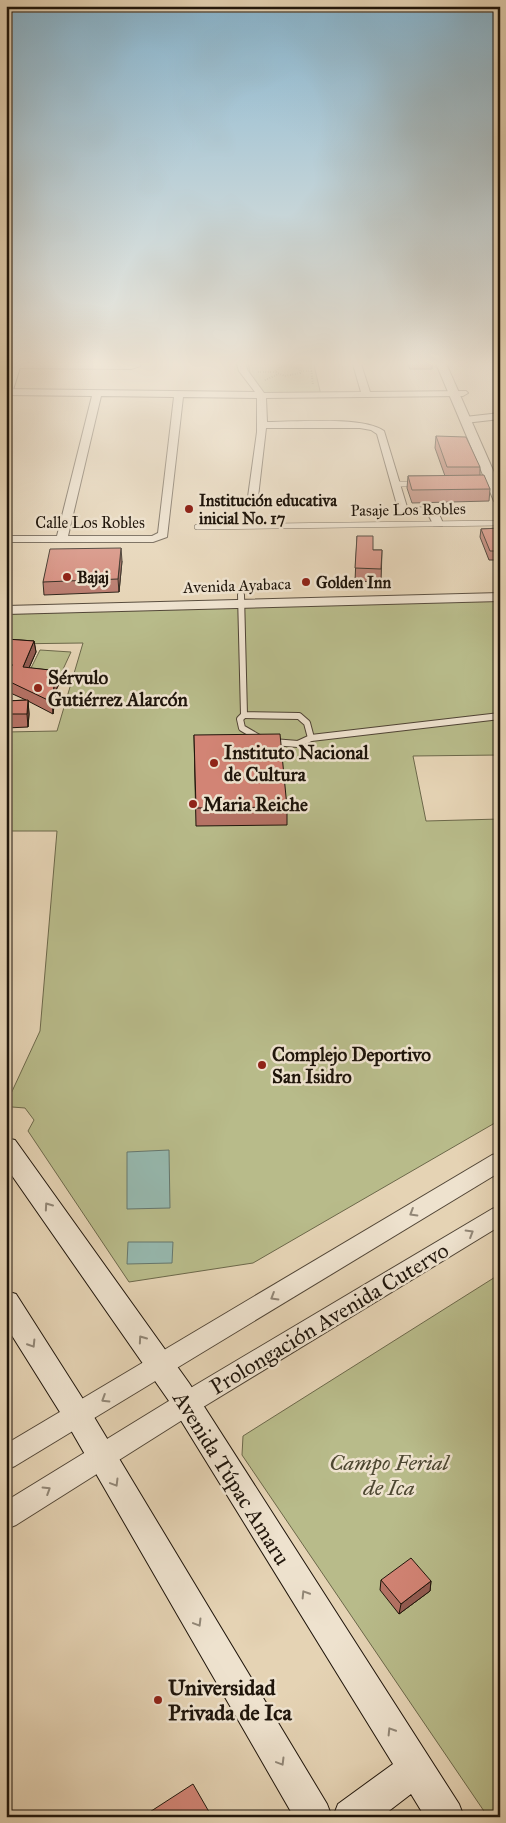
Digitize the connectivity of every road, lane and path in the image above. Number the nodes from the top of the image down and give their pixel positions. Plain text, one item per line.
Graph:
1 (84, 446) edge
2 (173, 446) edge
3 (259, 446) edge
4 (385, 446) edge
5 (479, 446) edge
6 (491, 480) edge
7 (395, 484) junction
8 (424, 484) edge
9 (253, 497) dead end
10 (500, 501) edge
11 (500, 523) edge
12 (438, 524) junction
13 (197, 527) dead end
14 (62, 538) junction
15 (6, 539) edge
16 (498, 595) edge
17 (242, 599) junction
18 (6, 602) edge
19 (6, 610) edge
20 (244, 715) junction
21 (500, 716) edge
22 (312, 738) junction
23 (6, 1147) edge
24 (500, 1161) edge
25 (500, 1215) edge
26 (6, 1302) edge
27 (161, 1364) junction
28 (186, 1404) junction
29 (78, 1416) junction
30 (100, 1457) junction
31 (6, 1458) edge
32 (6, 1516) edge
33 (415, 1769) junction
34 (314, 1817) edge
35 (351, 1817) edge
36 (446, 1817) edge

1 - 14 street
2 - 14 street, Calle Los Robles
3 - 9 street
4 - 7 street
5 - 6 street
6 - 10 street
7 - 8 lane
7 - 12 street
11 - 12 lane, Pasaje Los Robles
12 - 13 lane, Pasaje Los Robles
14 - 15 street, Calle Los Robles
16 - 17 street, Avenida Ayabaca
17 - 18 street, Avenida Ayabaca
17 - 19 street, Avenida Ayabaca
17 - 20 lane
20 - 22 lane
20 - 22 lane
21 - 22 lane
27 -> 23 main road, Avenida Túpac Amaru
24 -> 27 street
28 -> 25 street, Prolongación Avenida Cutervo
26 -> 29 main road
27 - 28 main road, Avenida Túpac Amaru
27 -> 29 street
28 - 30 street, Prolongación Avenida Cutervo
33 -> 28 main road, Avenida Túpac Amaru
29 - 30 main road
29 - 31 street
32 -> 30 street, Prolongación Avenida Cutervo
30 -> 34 main road
33 - 35 main road
33 - 36 main road, Avenida Túpac Amaru

